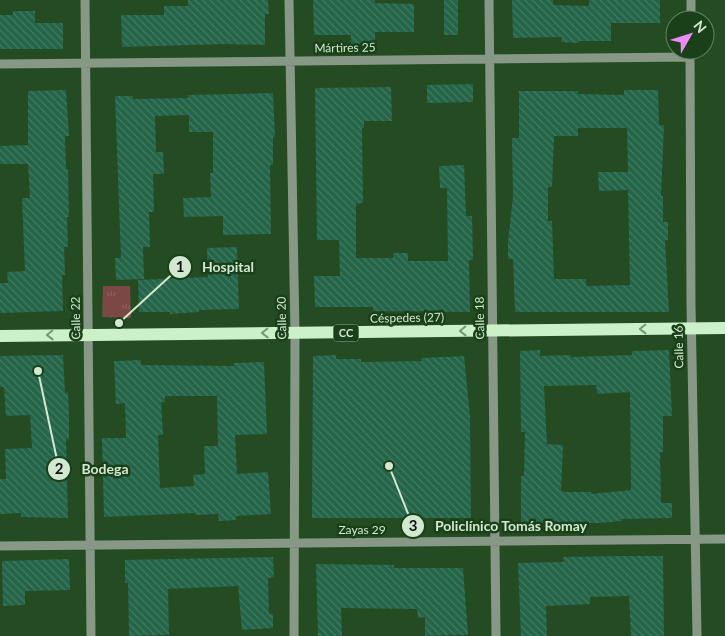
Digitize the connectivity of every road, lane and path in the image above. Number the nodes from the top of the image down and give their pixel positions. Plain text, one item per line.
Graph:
1 (84, 0) edge
2 (289, 0) edge
3 (489, 0) edge
4 (665, 54) edge
5 (490, 59) junction
6 (690, 60) edge
7 (291, 61) junction
8 (85, 63) junction
9 (0, 64) edge
10 (725, 328) edge
11 (692, 329) junction
12 (493, 331) junction
13 (295, 333) junction
14 (88, 335) junction
15 (0, 336) edge
16 (696, 539) junction
17 (725, 539) edge
18 (294, 542) junction
19 (495, 542) junction
20 (91, 545) junction
21 (0, 546) edge
22 (91, 636) edge
23 (294, 636) edge
24 (496, 636) edge
25 (697, 636) edge

1 - 8 street, Calle 22
2 - 7 street, Calle 20
3 - 5 street, Calle 18
4 - 5 street, Mártires 25
5 - 7 street, Mártires 25
5 - 12 street, Calle 18
6 - 11 street, Calle 16
7 - 8 street, Mártires 25
7 - 13 street, Calle 20
8 - 9 street, Mártires 25
8 - 14 street, Calle 22
10 - 11 main road, Céspedes (27) / CC
11 -> 12 main road, Céspedes (27) / CC
11 - 16 street, Calle 16
12 -> 13 main road, Céspedes (27) / CC
12 - 19 street, Calle 18
13 -> 14 main road, Céspedes (27) / CC
13 - 18 street, Calle 20
14 -> 15 main road, Céspedes (27) / CC
14 - 20 street, Calle 22
16 - 17 street, Zayas 29
16 - 19 street, Zayas 29
16 - 25 street, Calle 16
18 - 19 street, Zayas 29
18 - 20 street, Zayas 29
18 - 23 street, Calle 20
19 - 24 street, Calle 18
20 - 21 street, Zayas 29
20 - 22 street, Calle 22

